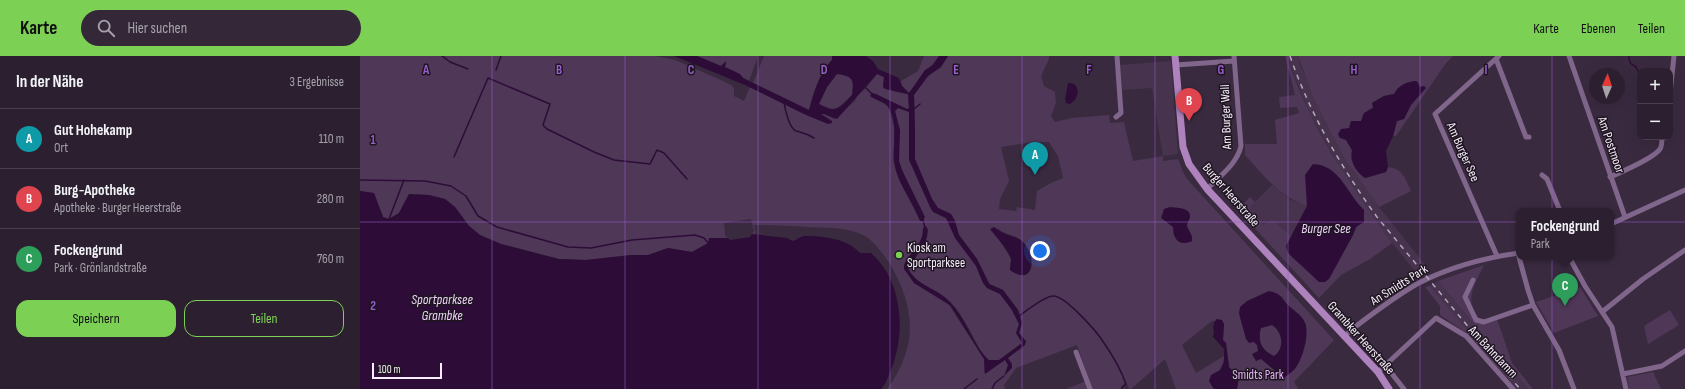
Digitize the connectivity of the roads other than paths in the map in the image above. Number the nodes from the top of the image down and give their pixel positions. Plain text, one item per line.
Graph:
1 (1117, 56) edge
2 (1175, 56) edge
3 (1569, 56) edge
4 (1674, 56) edge
5 (1498, 58) edge
6 (1234, 59) edge
7 (1176, 65) junction
8 (1673, 68) edge
9 (1116, 117) dead end
10 (1529, 137) dead end
11 (1661, 140) edge
12 (1542, 175) dead end
13 (1610, 177) junction
14 (1207, 189) junction
15 (1685, 190) edge
16 (1559, 208) edge
17 (1625, 217) junction
18 (1614, 222) edge
19 (1685, 250) edge
20 (1516, 255) edge
21 (1497, 256) junction
22 (1520, 260) edge
23 (1571, 260) edge
24 (1473, 280) dead end
25 (1314, 304) joint
26 (1533, 304) junction
27 (1602, 312) junction
28 (1344, 337) junction
29 (1685, 351) edge
30 (1076, 352) dead end
31 (1385, 365) junction
32 (1378, 372) junction
33 (1623, 374) junction
34 (1090, 389) edge
35 (1389, 389) edge
36 (1404, 389) edge
37 (1513, 389) edge
38 (1574, 389) edge
39 (1626, 389) edge

1 - 9 street
2 - 7 main road, Burger Heerstraße
3 - 13 street, Am Postmoor
4 - 8 street
5 - 10 street
5 - 21 street, Am Burger See
6 - 7 street
6 - 14 street, Am Burger Wall
7 - 14 main road, Burger Heerstraße
11 - 13 street
12 - 16 street
13 - 17 street, Am Postmoor
14 - 25 main road, Burger Heerstraße
15 - 17 street
17 - 18 street
19 - 27 street
20 - 21 street, An Smidts Park
21 - 28 street, An Smidts Park
22 - 26 street
23 - 27 street
24 - 26 street
25 - 28 main road, Grambker Heerstraße
26 - 38 street
27 - 33 street
28 - 32 main road, Grambker Heerstraße
29 - 33 street
30 - 34 street
31 - 32 street
31 - 36 street, Grambker Heerstraße
31 - 37 street, Am Bahndamm
32 - 35 main road, Grambker Heerstraße
33 - 39 street

